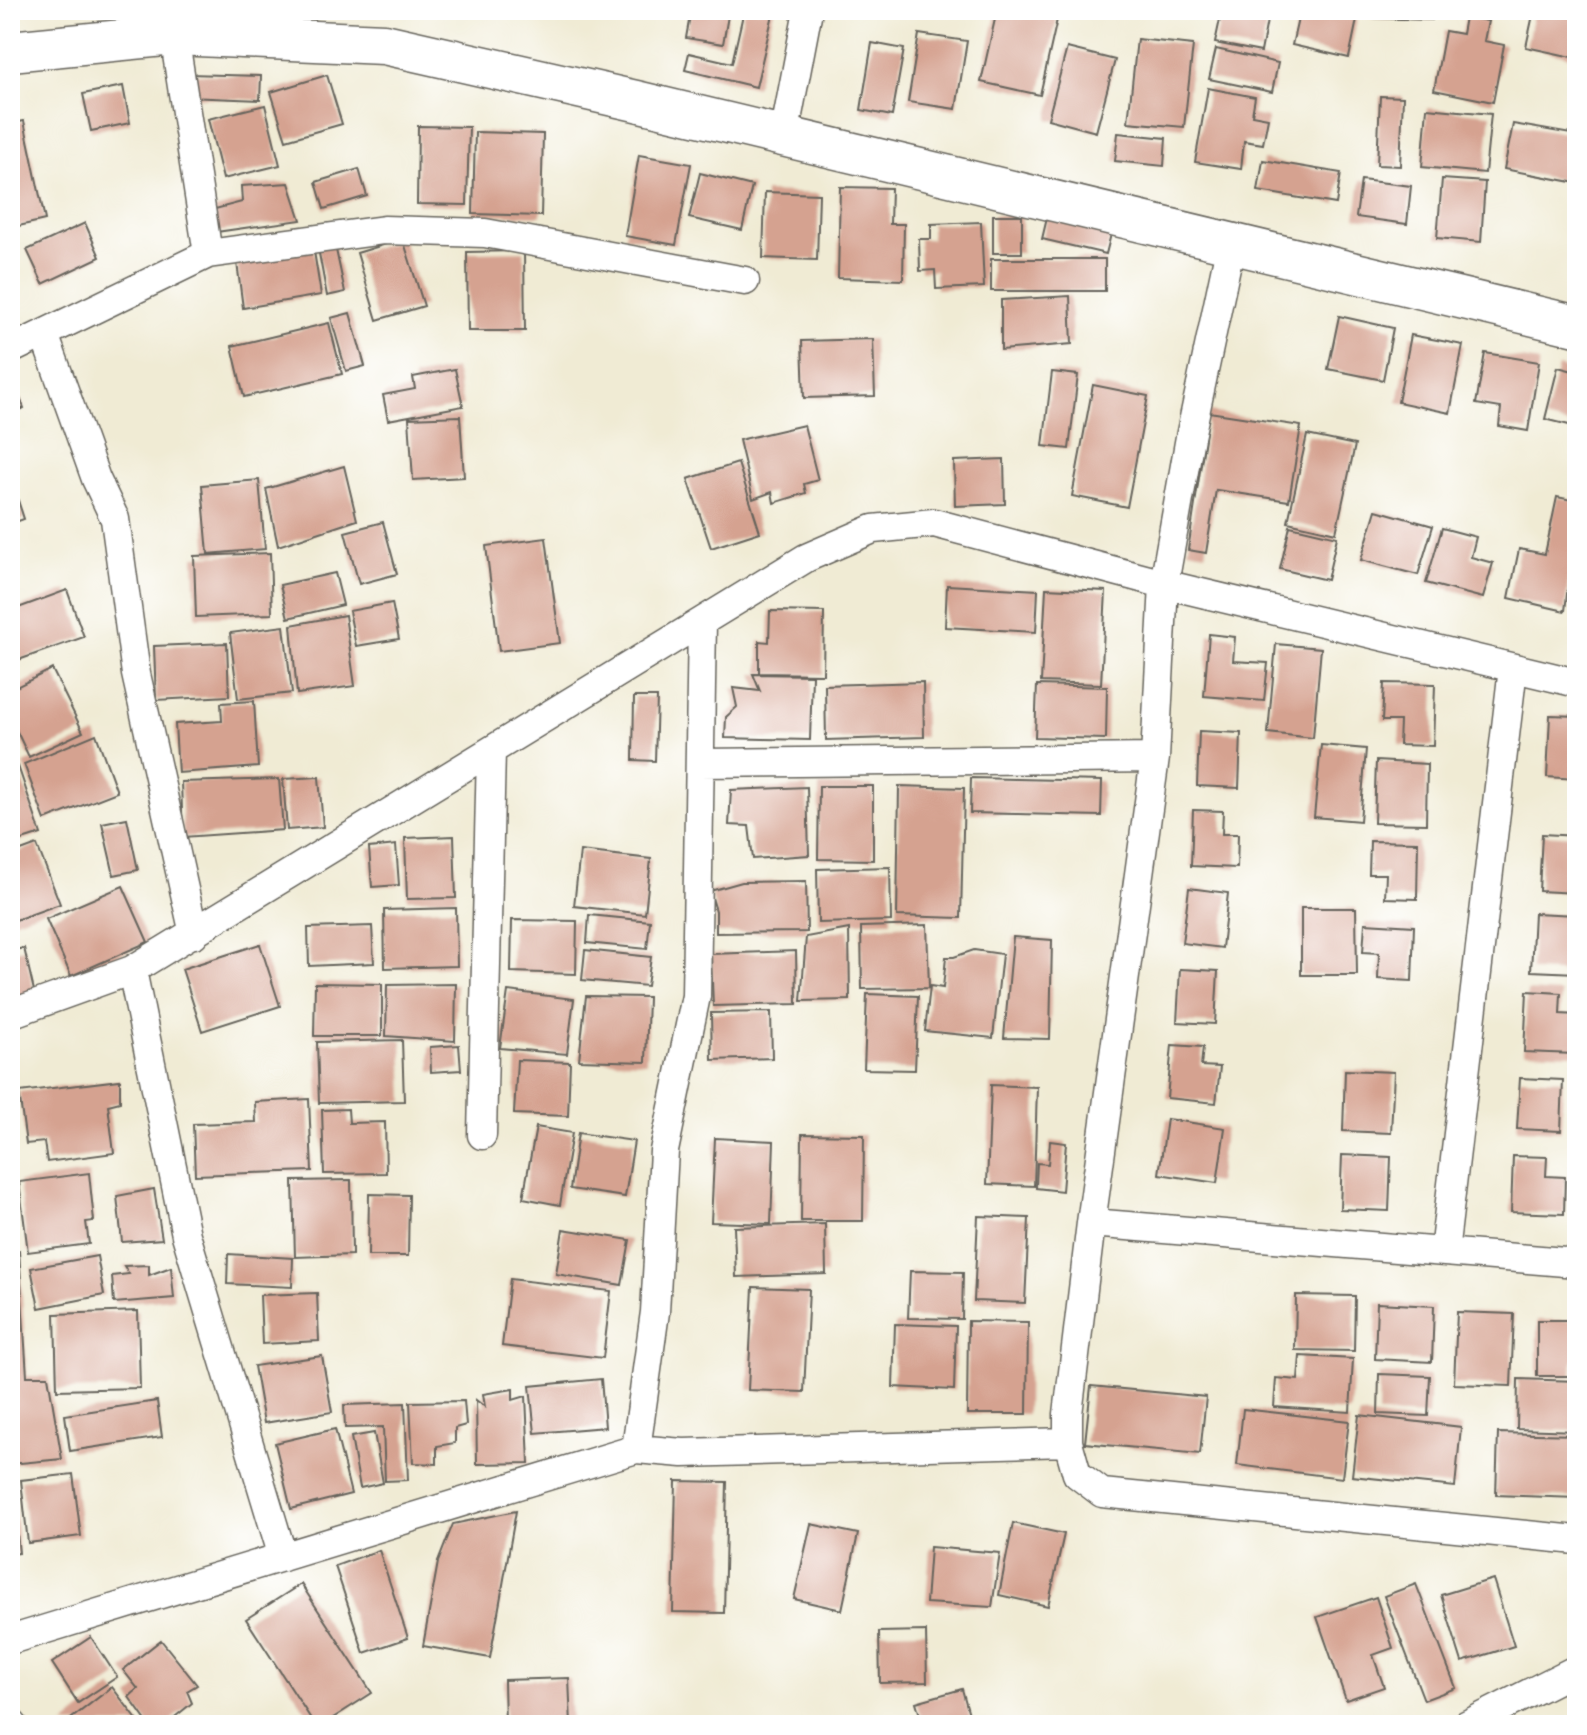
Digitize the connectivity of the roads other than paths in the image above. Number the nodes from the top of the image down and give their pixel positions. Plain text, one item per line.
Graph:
1 (808, 10) edge
2 (174, 35) junction
3 (10, 51) edge
4 (784, 136) junction
5 (1231, 243) junction
6 (208, 254) junction
7 (745, 281) dead end
8 (1577, 324) edge
9 (44, 334) junction
10 (10, 350) edge
11 (1164, 584) junction
12 (702, 622) junction
13 (1513, 668) junction
14 (1577, 683) edge
15 (491, 751) junction
16 (1155, 758) junction
17 (700, 763) junction
18 (194, 934) junction
19 (132, 970) junction
20 (10, 1014) edge
21 (482, 1135) dead end
22 (1091, 1223) junction
23 (1444, 1252) junction
24 (1577, 1263) edge
25 (1068, 1442) junction
26 (636, 1449) junction
27 (1577, 1540) edge
28 (283, 1557) junction
29 (10, 1640) edge
30 (1577, 1669) edge
31 (1473, 1723) edge

1 - 4 street
2 - 3 street
2 - 4 street
2 - 6 street
4 - 5 street
5 - 8 street
5 - 11 street
6 - 7 street
6 - 9 street
9 - 10 street
9 - 18 street
11 - 12 street
11 - 13 street
11 - 16 street
12 - 15 street
12 - 17 street
13 - 14 street
13 - 23 street
15 - 18 street
15 - 21 street
16 - 17 street
16 - 22 street
17 - 26 street
18 - 19 street
19 - 20 street
19 - 28 street
22 - 23 street
22 - 25 street
23 - 24 street
25 - 26 street
25 - 27 street
26 - 28 street
28 - 29 street
30 - 31 street

